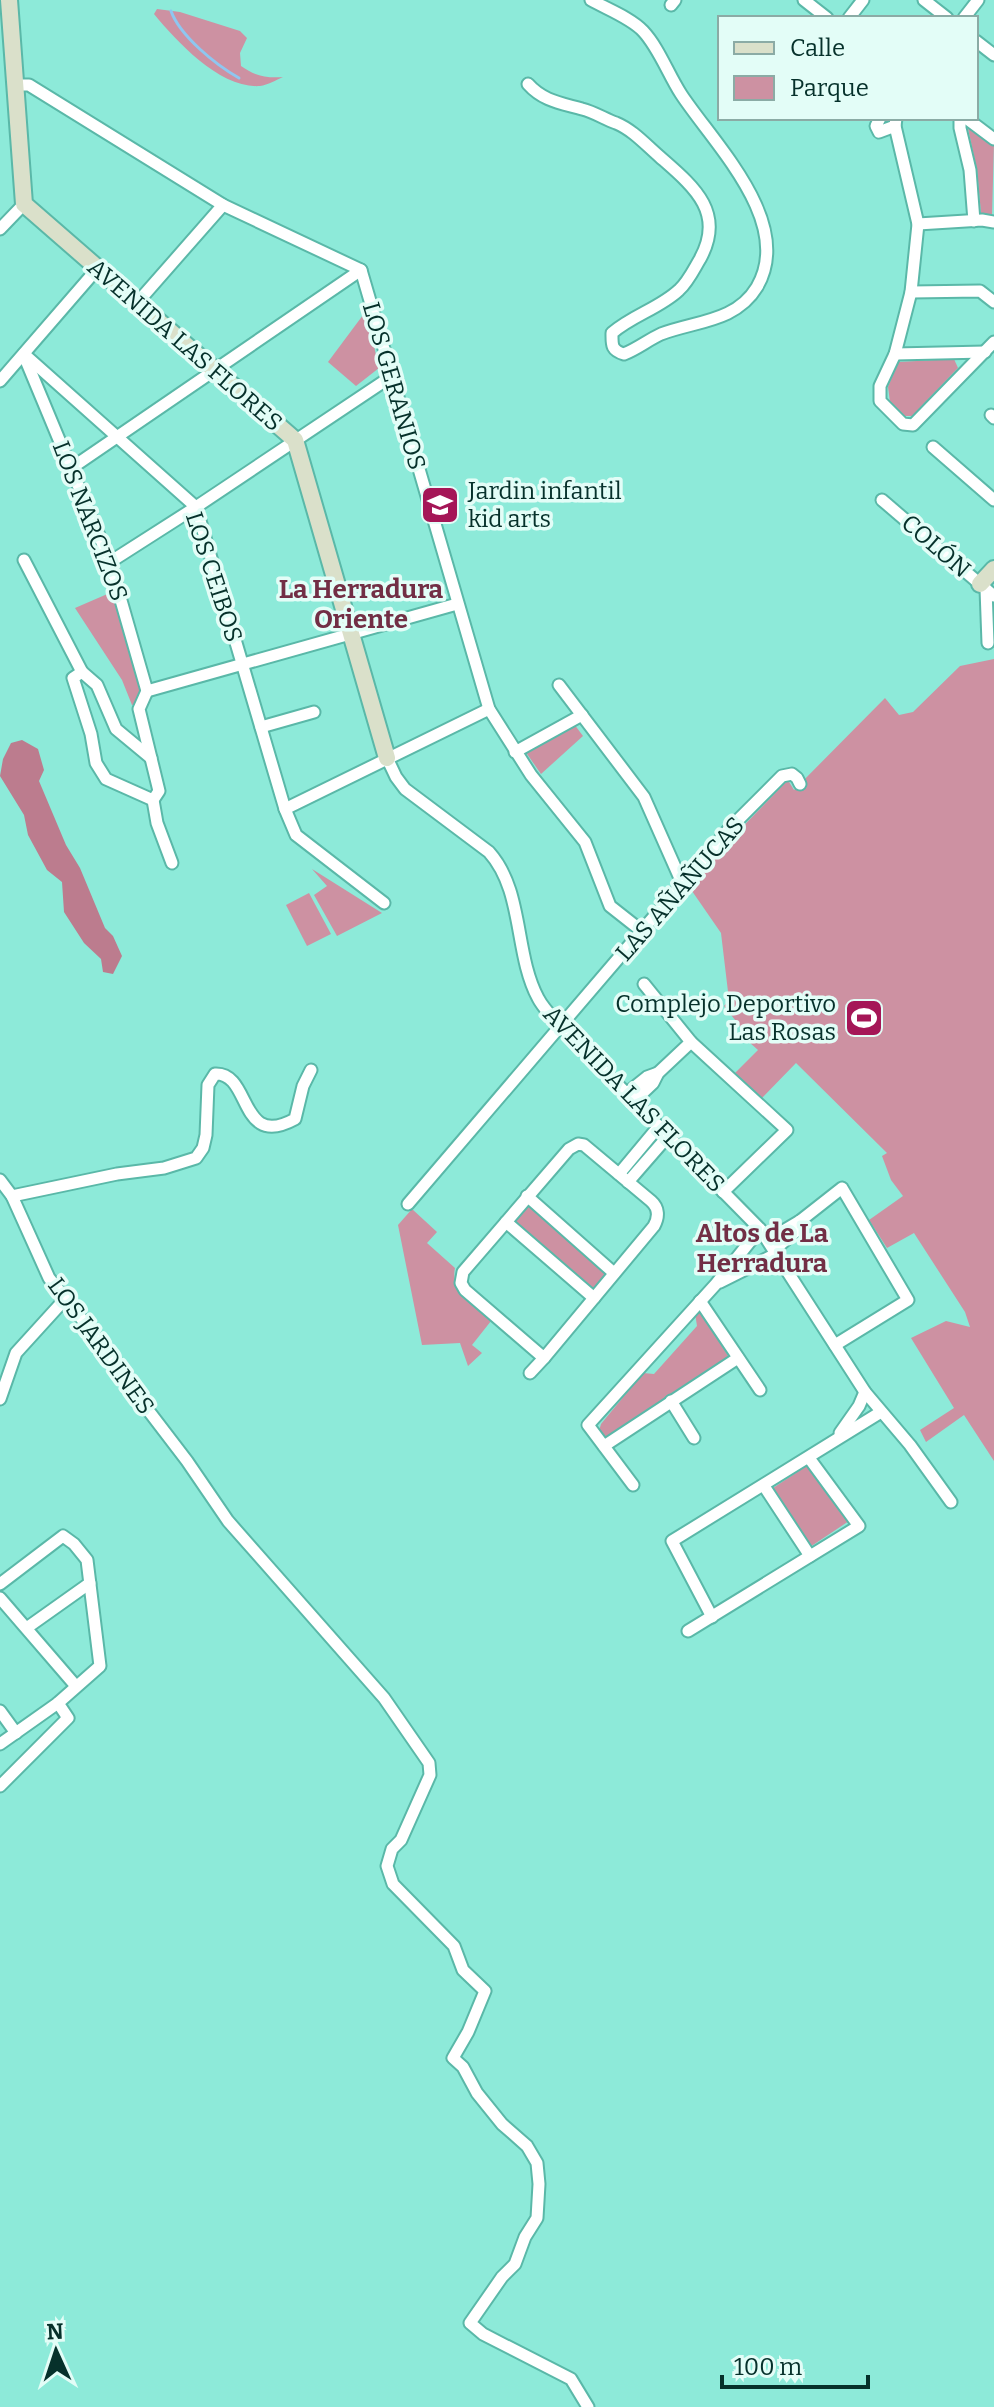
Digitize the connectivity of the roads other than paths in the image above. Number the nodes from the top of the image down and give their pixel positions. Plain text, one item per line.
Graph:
1 (9, 0) edge
2 (591, 0) edge
3 (804, 0) edge
4 (863, 0) edge
5 (924, 0) edge
6 (978, 0) edge
7 (824, 16) edge
8 (851, 16) edge
9 (944, 16) edge
10 (966, 16) edge
11 (978, 43) edge
12 (994, 55) edge
13 (10, 77) edge
14 (528, 84) dead end
15 (879, 120) edge
16 (962, 120) edge
17 (966, 120) edge
18 (895, 122) edge
19 (994, 139) edge
20 (24, 204) junction
21 (223, 205) junction
22 (974, 221) junction
23 (994, 222) edge
24 (918, 224) junction
25 (0, 229) edge
26 (97, 269) junction
27 (361, 270) junction
28 (911, 292) junction
29 (994, 302) edge
30 (137, 303) junction
31 (994, 342) edge
32 (985, 352) junction
33 (24, 354) junction
34 (895, 354) junction
35 (214, 370) junction
36 (392, 376) junction
37 (0, 381) edge
38 (117, 437) junction
39 (295, 440) junction
40 (933, 447) dead end
41 (70, 469) junction
42 (882, 500) dead end
43 (994, 500) edge
44 (196, 507) junction
45 (24, 560) dead end
46 (110, 562) junction
47 (994, 569) edge
48 (987, 590) edge
49 (457, 604) junction
50 (352, 634) junction
51 (988, 643) dead end
52 (242, 664) junction
53 (82, 672) junction
54 (559, 685) dead end
55 (147, 691) junction
56 (489, 709) junction
57 (314, 712) dead end
58 (582, 715) junction
59 (261, 727) junction
60 (515, 752) junction
61 (152, 758) junction
62 (387, 758) junction
63 (800, 784) dead end
64 (153, 800) junction
65 (285, 809) junction
66 (172, 863) dead end
67 (683, 885) junction
68 (384, 903) dead end
69 (643, 932) junction
70 (644, 984) dead end
71 (561, 1027) junction
72 (691, 1042) junction
73 (311, 1070) dead end
74 (630, 1097) junction
75 (659, 1126) junction
76 (668, 1136) junction
77 (623, 1178) junction
78 (0, 1180) edge
79 (723, 1192) junction
80 (12, 1196) junction
81 (527, 1196) junction
82 (408, 1204) dead end
83 (506, 1222) junction
84 (760, 1229) junction
85 (774, 1247) junction
86 (614, 1273) junction
87 (716, 1284) junction
88 (66, 1298) junction
89 (594, 1298) junction
90 (700, 1301) junction
91 (835, 1345) junction
92 (544, 1358) junction
93 (738, 1358) junction
94 (530, 1373) dead end
95 (760, 1390) dead end
96 (865, 1392) junction
97 (0, 1399) edge
98 (671, 1401) junction
99 (881, 1412) junction
100 (837, 1437) junction
101 (694, 1438) dead end
102 (604, 1446) junction
103 (809, 1458) junction
104 (633, 1485) dead end
105 (764, 1486) junction
106 (951, 1502) dead end
107 (810, 1556) junction
108 (90, 1583) junction
109 (0, 1584) edge
110 (0, 1598) edge
111 (712, 1617) junction
112 (28, 1627) junction
113 (688, 1631) dead end
114 (75, 1685) junction
115 (58, 1703) junction
116 (0, 1711) edge
117 (16, 1733) junction
118 (0, 1744) edge
119 (0, 1786) edge
120 (588, 2407) edge

1 - 13 street
2 - 14 street
3 - 7 street
4 - 8 street
5 - 9 street
6 - 10 street
11 - 12 street
13 - 20 street
13 - 21 street, LOS GERANIOS
15 - 18 street
16 - 22 street
17 - 19 street
18 - 24 street
20 - 25 street
20 - 26 street, AVENIDA LAS FLORES
21 - 27 street, LOS GERANIOS
21 - 30 street
22 - 23 street
22 - 24 street
24 - 28 street
26 - 30 street, AVENIDA LAS FLORES
26 - 33 street
27 - 35 street
27 - 36 street, LOS GERANIOS
28 - 29 street
28 - 34 street
30 - 35 street, AVENIDA LAS FLORES
31 - 32 street
32 - 34 street
32 - 34 street
33 - 37 street
33 - 38 street, LOS CEIBOS
33 - 41 street, LOS NARCIZOS
35 - 38 street
35 - 39 street, AVENIDA LAS FLORES
36 - 39 street
36 - 49 street, LOS GERANIOS
38 - 41 street
38 - 44 street, LOS CEIBOS
39 - 44 street
39 - 50 street, AVENIDA LAS FLORES
40 - 43 street
41 - 46 street, LOS NARCIZOS
42 - 48 street, COLÓN
44 - 46 street
44 - 52 street, LOS CEIBOS
45 - 53 street
46 - 55 street, LOS NARCIZOS
47 - 48 street
48 - 51 street, COLÓN
49 - 50 street
49 - 56 street, LOS GERANIOS
50 - 52 street
50 - 62 street, AVENIDA LAS FLORES
52 - 55 street
52 - 59 street, LOS CEIBOS
53 - 61 street
53 - 64 street
54 - 58 street
55 - 61 street
56 - 60 street, LOS GERANIOS
56 - 62 street
57 - 59 street
58 - 60 street
58 - 67 street
59 - 65 street, LOS CEIBOS
60 - 69 street, LOS GERANIOS
61 - 64 street
62 - 65 street
62 - 71 street, AVENIDA LAS FLORES
63 - 67 street, LAS AÑAÑUCAS
64 - 66 street
65 - 68 street, LOS CEIBOS
67 - 69 street, LAS AÑAÑUCAS
69 - 71 street, LAS AÑAÑUCAS
70 - 72 street
71 - 74 street, AVENIDA LAS FLORES
71 - 82 street, LAS AÑAÑUCAS
72 - 74 street
72 - 79 street
73 - 80 street
74 - 75 street, AVENIDA LAS FLORES
75 - 76 street, AVENIDA LAS FLORES
75 - 77 street
76 - 77 street
76 - 79 street, AVENIDA LAS FLORES
77 - 81 street
77 - 86 street
78 - 80 street, LOS JARDINES
79 - 84 street, AVENIDA LAS FLORES
80 - 88 street, LOS JARDINES
81 - 83 street
81 - 86 street
83 - 89 street
83 - 92 street
84 - 85 street, AVENIDA LAS FLORES
84 - 87 street
85 - 87 street
85 - 91 street, AVENIDA LAS FLORES
85 - 91 street
86 - 89 street
87 - 90 street
88 - 97 street
88 - 120 street, LOS JARDINES
89 - 92 street
90 - 93 street
90 - 102 street
91 - 96 street, AVENIDA LAS FLORES
92 - 94 street
93 - 95 street
93 - 98 street
96 - 99 street, AVENIDA LAS FLORES
96 - 100 street
98 - 101 street
98 - 102 street
99 - 100 street
99 - 106 street, AVENIDA LAS FLORES
100 - 103 street
102 - 104 street
103 - 105 street
103 - 107 street
105 - 107 street
105 - 111 street
107 - 111 street
108 - 109 street
108 - 112 street
108 - 114 street
110 - 112 street
111 - 113 street
112 - 114 street
114 - 115 street
115 - 117 street
115 - 119 street
116 - 117 street
117 - 118 street

